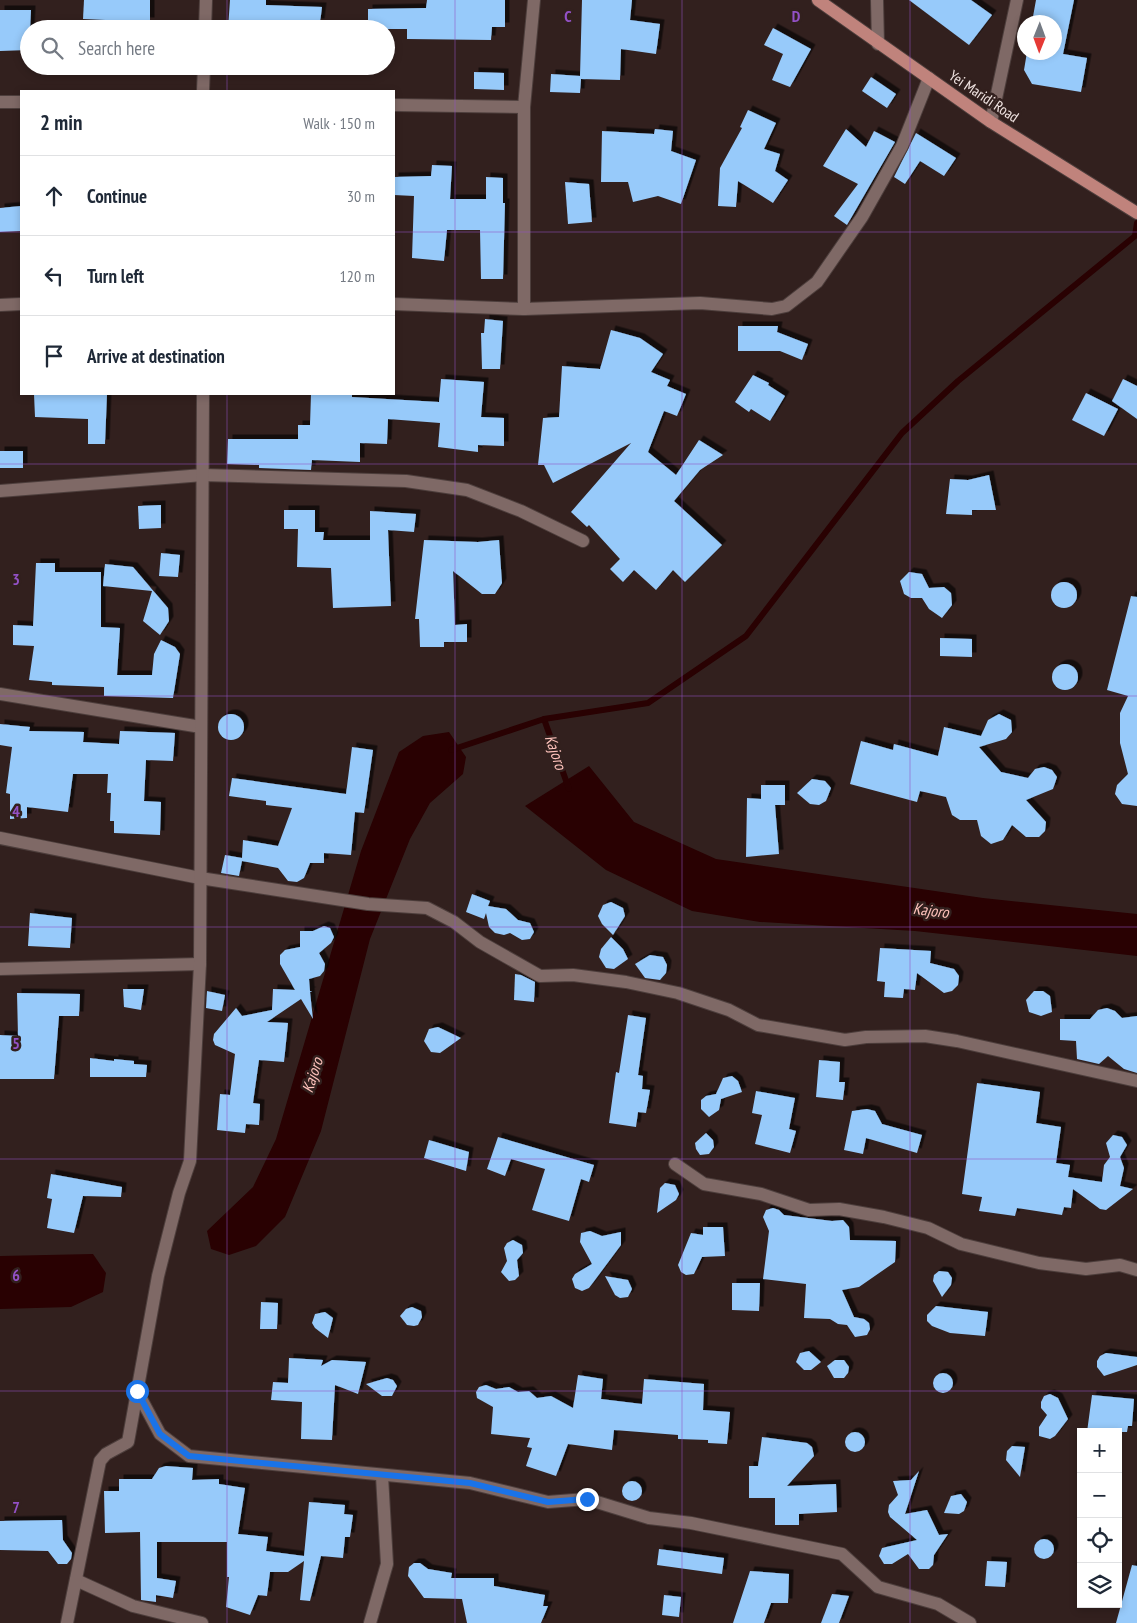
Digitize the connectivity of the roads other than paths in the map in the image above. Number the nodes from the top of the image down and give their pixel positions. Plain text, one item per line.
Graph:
1 (206, 0) edge
2 (534, 0) edge
3 (818, 0) edge
4 (877, 0) edge
5 (1017, 0) edge
6 (205, 20) edge
7 (878, 44) junction
8 (204, 75) edge
9 (929, 78) junction
10 (203, 90) edge
11 (0, 102) edge
12 (20, 102) edge
13 (395, 105) edge
14 (524, 107) junction
15 (991, 122) junction
16 (1137, 213) edge
17 (20, 304) edge
18 (395, 304) edge
19 (0, 305) edge
20 (524, 309) junction
21 (203, 395) edge
22 (203, 476) junction
23 (0, 491) edge
24 (584, 541) dead end
25 (0, 694) edge
26 (201, 727) junction
27 (0, 838) edge
28 (200, 878) junction
29 (200, 964) junction
30 (0, 969) edge
31 (1137, 1081) edge
32 (675, 1164) dead end
33 (1137, 1270) edge
34 (137, 1391) junction
35 (382, 1476) junction
36 (76, 1580) junction
37 (66, 1623) edge
38 (202, 1623) edge
39 (370, 1623) edge
40 (970, 1623) edge

1 - 6 street
2 - 14 street
3 - 7 main road, Yei Maridi Road
4 - 7 street
5 - 15 street
7 - 9 main road, Yei Maridi Road
8 - 10 street
9 - 15 main road, Yei Maridi Road
9 - 20 street
11 - 12 street
13 - 14 street
14 - 20 street
15 - 16 main road, Yei Maridi Road
17 - 19 street
18 - 20 street
21 - 22 street
22 - 23 street
22 - 24 street
22 - 26 street
25 - 26 street
26 - 28 street
27 - 28 street
28 - 29 street
28 - 31 street
29 - 30 street
29 - 34 street
32 - 33 street
34 - 35 street
34 - 36 street
35 - 39 street
35 - 40 street
36 - 37 street
36 - 38 street

